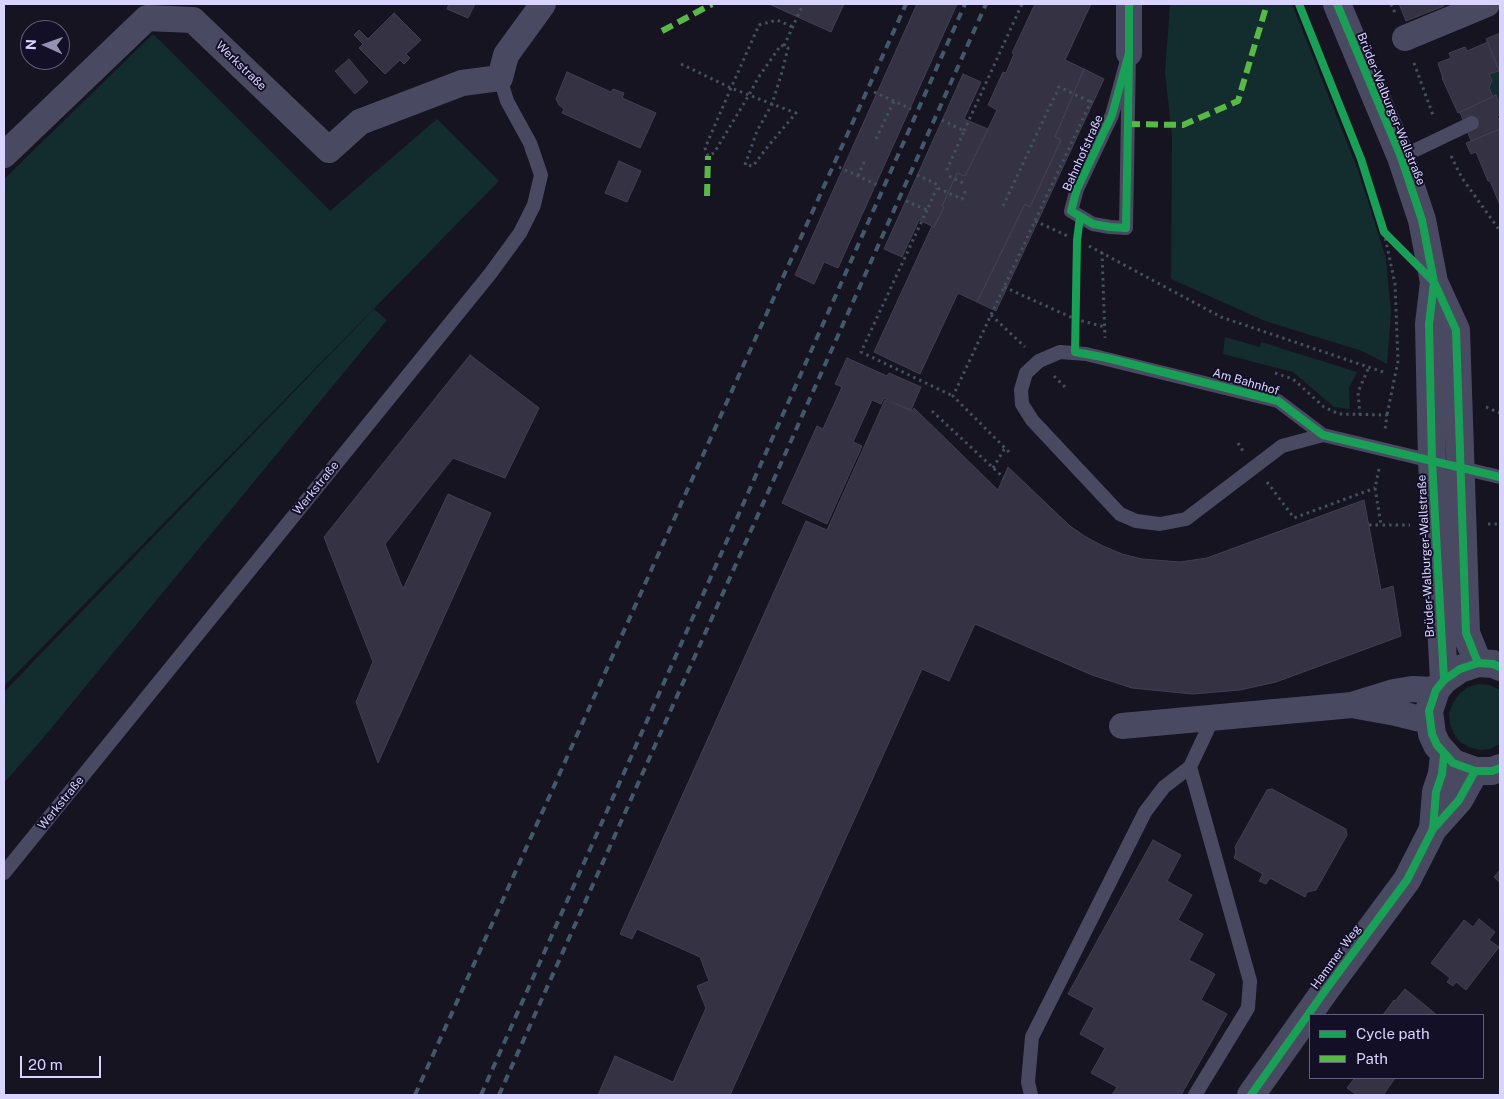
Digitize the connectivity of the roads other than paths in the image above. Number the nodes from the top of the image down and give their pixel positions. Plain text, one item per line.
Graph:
1 (543, 4) edge
2 (1129, 4) edge
3 (1337, 4) edge
4 (1487, 4) edge
5 (1405, 38) dead end
6 (1128, 53) junction
7 (500, 78) junction
8 (1472, 123) dead end
9 (4, 155) edge
10 (1401, 157) junction
11 (1434, 282) junction
12 (1323, 435) junction
13 (1432, 461) junction
14 (1461, 468) junction
15 (1500, 477) edge
16 (1489, 665) edge
17 (1440, 685) junction
18 (1352, 705) junction
19 (1213, 718) junction
20 (1429, 722) junction
21 (1122, 726) dead end
22 (1444, 755) junction
23 (1190, 767) junction
24 (1488, 770) edge
25 (1433, 830) junction
26 (4, 873) edge
27 (1031, 1095) edge
28 (1195, 1095) edge
29 (1251, 1095) edge

1 - 7 street
2 - 6 street, Bahnhofstraße
3 - 10 street, Brüder-Walburger-Wallstraße
4 - 5 street
6 - 6 lane, Bahnhofstraße
7 - 9 street, Werkstraße
7 - 26 lane, Werkstraße
8 - 10 lane
10 - 11 street, Brüder-Walburger-Wallstraße
11 - 13 street, Brüder-Walburger-Wallstraße
11 - 14 street, Brüder-Walburger-Wallstraße
12 - 12 lane, Am Bahnhof
12 - 13 lane, Am Bahnhof
13 - 14 lane, Am Bahnhof
13 - 17 street, Brüder-Walburger-Wallstraße
14 - 15 lane, Am Bahnhof
14 - 16 street, Brüder-Walburger-Wallstraße
16 - 17 street
17 - 18 street
17 - 20 street, Brüder-Walburger-Wallstraße
18 - 19 street
18 - 20 street
19 - 21 street
19 - 23 lane
20 - 22 street
22 - 24 street
22 - 25 street, Hammer Weg
23 - 27 lane
23 - 28 lane
24 - 25 street, Hammer Weg
25 - 29 street, Hammer Weg

